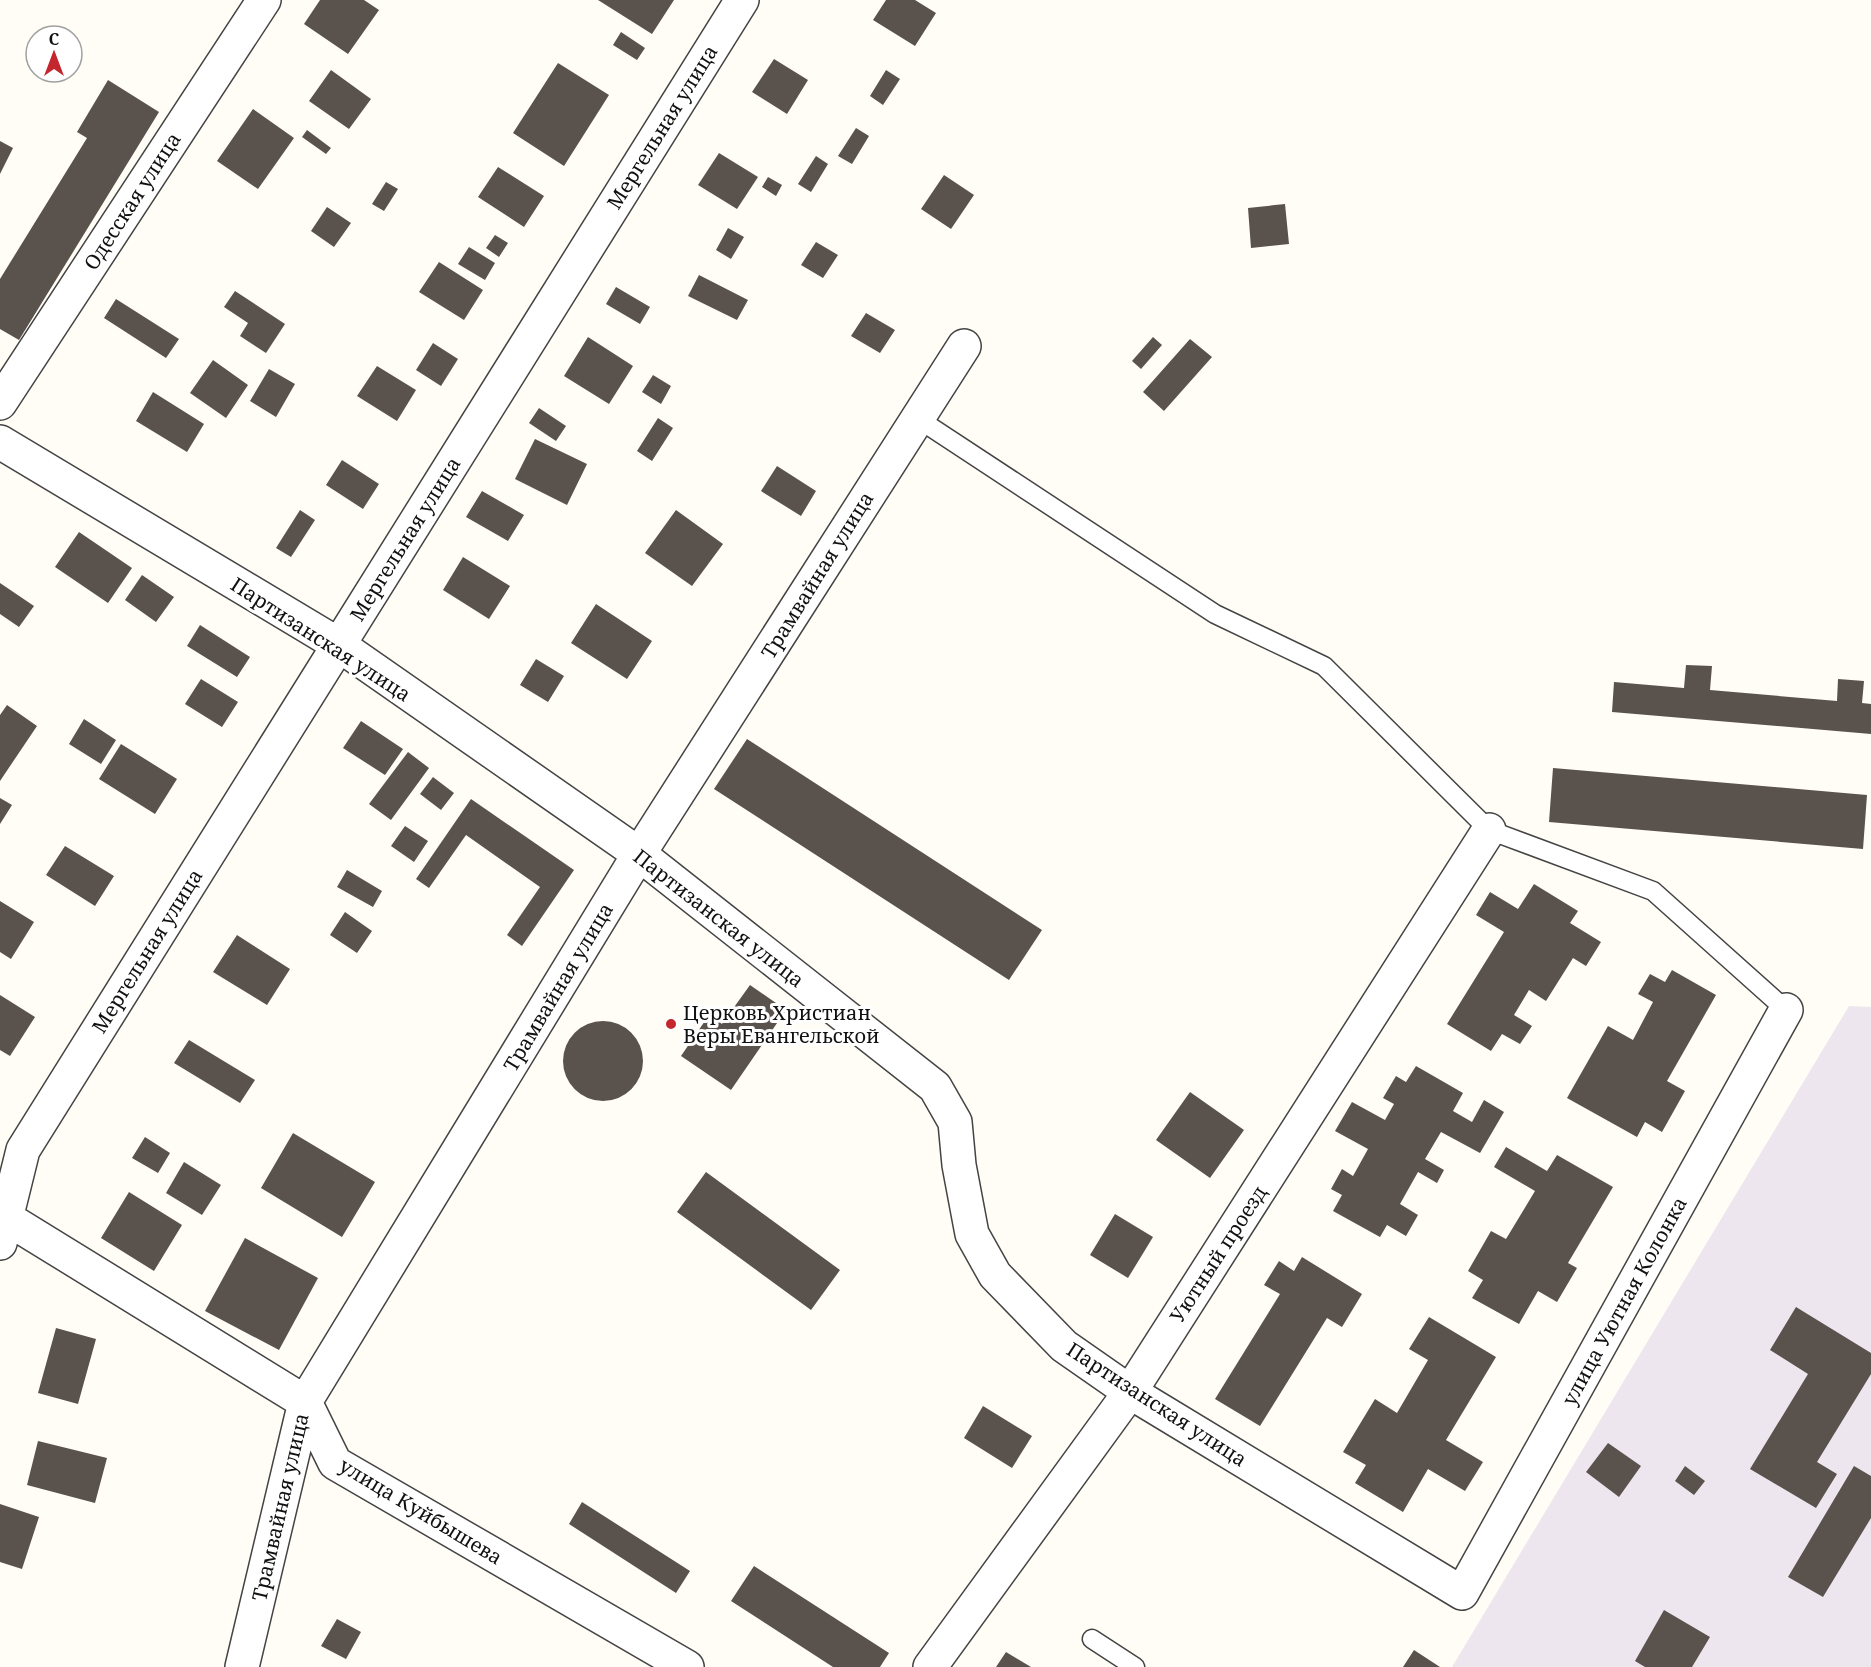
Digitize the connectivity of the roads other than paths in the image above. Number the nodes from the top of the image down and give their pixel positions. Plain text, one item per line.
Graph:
1 (264, 0) edge
2 (742, 0) edge
3 (964, 346) dead end
4 (0, 403) edge
5 (917, 418) junction
6 (0, 442) edge
7 (339, 645) junction
8 (1489, 830) junction
9 (639, 854) junction
10 (1786, 1010) joint
11 (2, 1225) edge
12 (1130, 1392) junction
13 (305, 1402) junction
14 (1462, 1593) joint
15 (1092, 1639) dead end
16 (243, 1667) edge
17 (687, 1667) edge
18 (930, 1667) edge
19 (1135, 1667) edge

1 - 4 street, Одесская улица
2 - 7 street, Мергельная улица
3 - 5 street, Трамвайная улица
5 - 8 lane
5 - 9 street, Трамвайная улица
6 - 7 street, Партизанская улица
7 - 9 street, Партизанская улица
7 - 11 street, Мергельная улица
8 - 10 lane
8 - 12 street, Уютный проезд
9 - 12 street, Партизанская улица
9 - 13 street, Трамвайная улица
10 - 14 street, улица Уютная Колонка
11 - 13 street
12 - 14 street, Партизанская улица
12 - 18 street, Уютный проезд
13 - 16 street, Трамвайная улица
13 - 17 street, улица Куйбышева
15 - 19 lane

